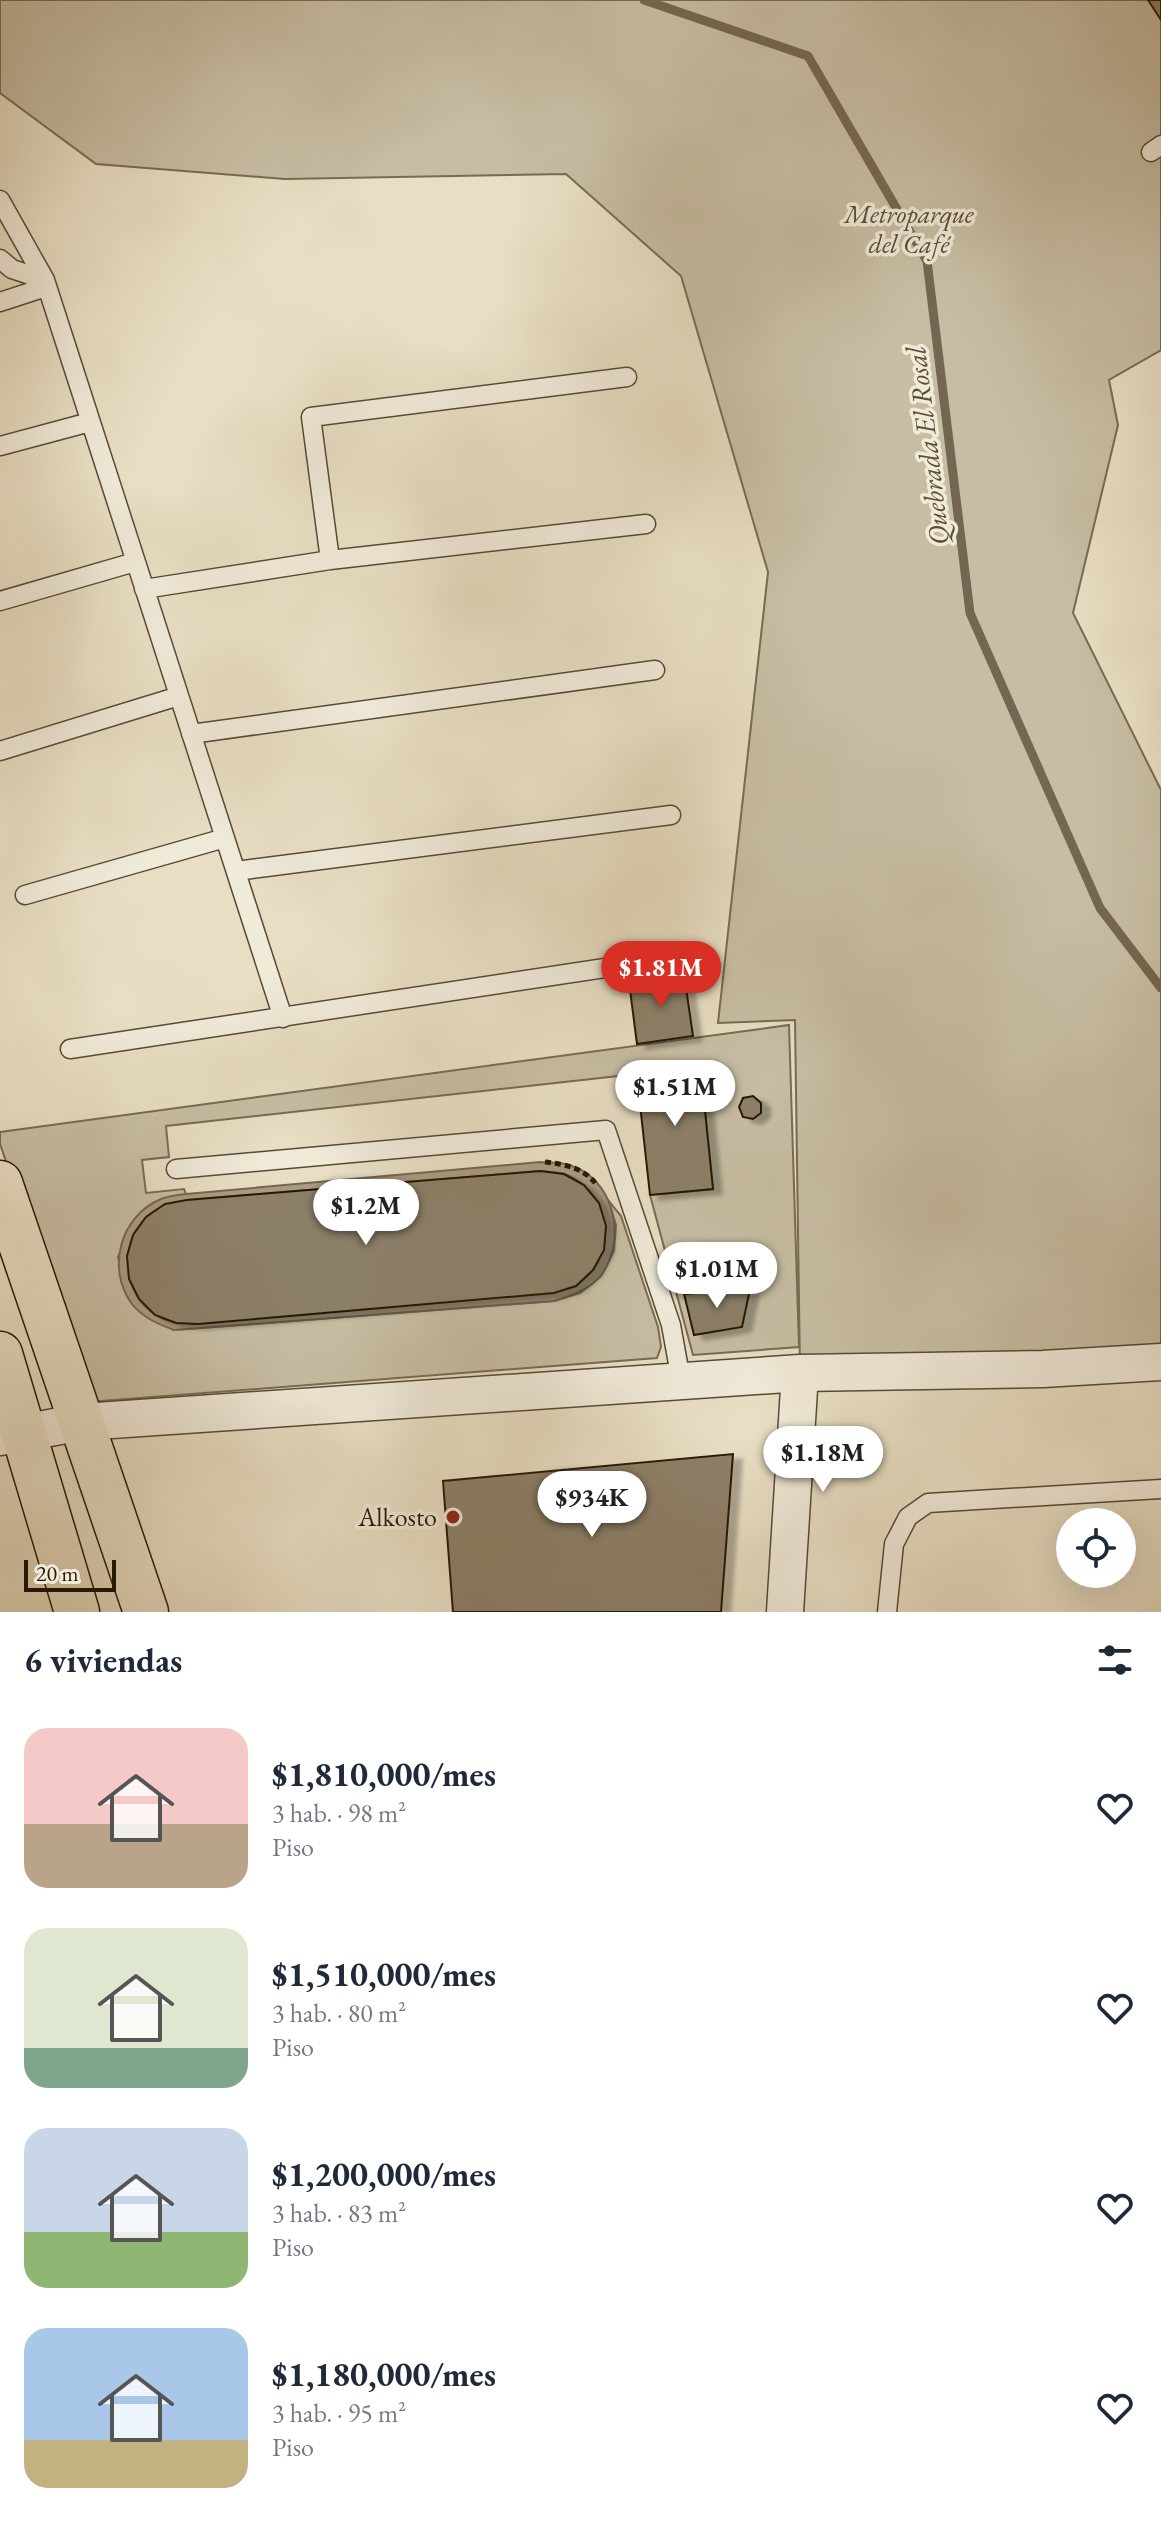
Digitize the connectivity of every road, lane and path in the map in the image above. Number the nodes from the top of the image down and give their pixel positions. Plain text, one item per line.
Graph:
1 (0, 200) edge
2 (0, 259) edge
3 (46, 284) junction
4 (0, 302) edge
5 (627, 377) dead end
6 (90, 422) junction
7 (0, 446) edge
8 (646, 524) dead end
9 (330, 560) junction
10 (135, 562) junction
11 (144, 589) junction
12 (0, 601) edge
13 (655, 670) dead end
14 (179, 696) junction
15 (191, 734) junction
16 (0, 751) edge
17 (671, 815) dead end
18 (225, 838) junction
19 (236, 871) junction
20 (25, 895) dead end
21 (684, 956) dead end
22 (283, 1018) junction
23 (70, 1049) dead end
24 (540, 1162) dead end
25 (176, 1169) dead end
26 (0, 1183) edge
27 (600, 1189) dead end
28 (0, 1354) edge
29 (1161, 1362) edge
30 (800, 1373) junction
31 (681, 1380) junction
32 (82, 1422) junction
33 (11, 1434) edge
34 (1161, 1489) edge
35 (77, 1612) edge
36 (146, 1612) edge
37 (785, 1612) edge
38 (887, 1612) edge

1 - 3 lane
2 - 3 lane
3 - 4 lane
3 - 6 lane
5 - 9 lane
6 - 7 lane
6 - 10 lane
8 - 9 lane
9 - 11 lane
10 - 11 lane
10 - 12 lane
11 - 14 lane
13 - 15 lane
14 - 15 lane
14 - 16 lane
15 - 18 lane
17 - 19 lane
18 - 19 lane
18 - 20 lane
19 - 22 lane
21 - 22 lane
22 - 23 lane
24 - 27 path
25 - 31 lane
26 - 32 main road
28 - 33 main road
29 - 30 street
30 - 31 street
30 - 37 street
31 - 32 street
32 - 33 street
32 - 36 main road
33 - 35 main road
34 - 38 lane

